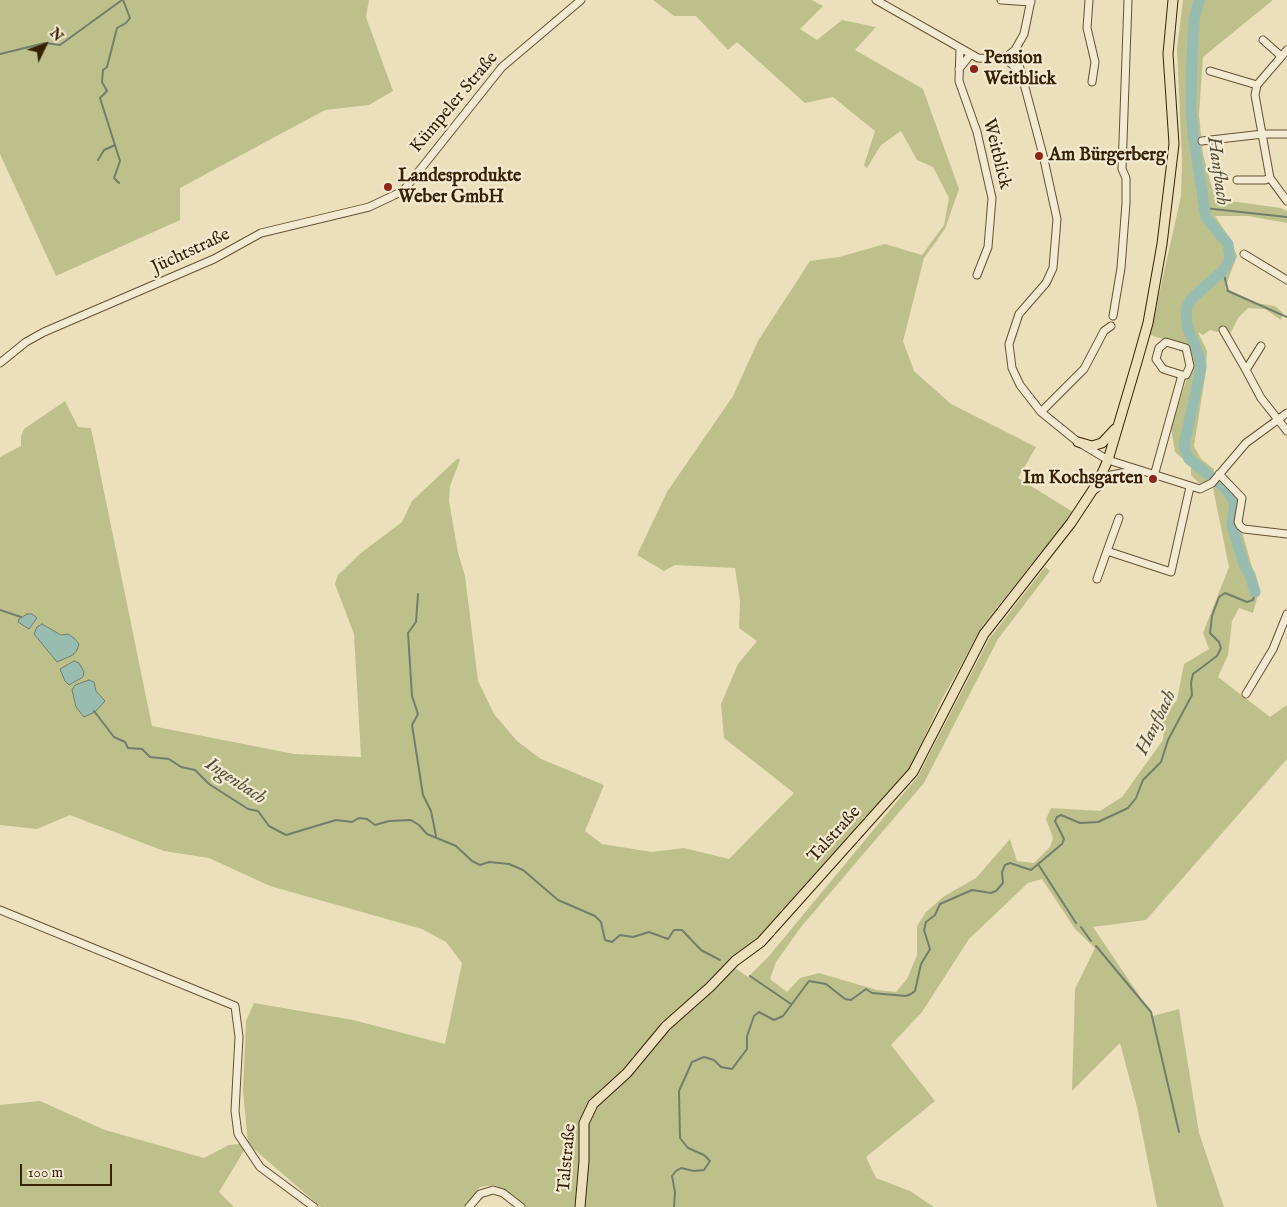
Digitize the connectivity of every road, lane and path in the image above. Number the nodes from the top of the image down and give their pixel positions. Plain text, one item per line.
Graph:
1 (580, 0) edge
2 (876, 0) edge
3 (1001, 0) edge
4 (1089, 0) edge
5 (1128, 0) edge
6 (1173, 0) edge
7 (1032, 1) edge
8 (1263, 40) dead end
9 (960, 48) junction
10 (1015, 50) junction
11 (1287, 50) edge
12 (971, 54) junction
13 (1281, 56) junction
14 (1005, 58) junction
15 (959, 68) junction
16 (1210, 71) dead end
17 (1020, 72) junction
18 (1092, 82) dead end
19 (1258, 85) junction
20 (1263, 134) junction
21 (1287, 134) edge
22 (1202, 141) dead end
23 (1270, 178) junction
24 (1237, 180) dead end
25 (403, 191) joint
26 (1287, 201) edge
27 (1244, 254) dead end
28 (977, 275) dead end
29 (1287, 280) edge
30 (1113, 316) dead end
31 (1111, 326) dead end
32 (1223, 330) dead end
33 (1261, 346) dead end
34 (0, 363) edge
35 (1246, 370) junction
36 (1182, 375) junction
37 (1041, 412) junction
38 (1287, 412) edge
39 (1276, 419) junction
40 (1120, 420) junction
41 (1287, 430) edge
42 (1078, 442) junction
43 (1108, 460) junction
44 (1137, 470) junction
45 (1218, 475) junction
46 (1154, 476) junction
47 (1190, 487) junction
48 (1085, 502) junction
49 (1119, 518) dead end
50 (1287, 534) edge
51 (1107, 551) junction
52 (1097, 579) dead end
53 (1287, 614) edge
54 (1246, 694) dead end
55 (0, 910) edge
56 (314, 1207) edge
57 (469, 1207) edge
58 (521, 1207) edge
59 (580, 1207) edge

1 - 25 street, Kümpeler Straße
2 - 9 street
3 - 7 street
4 - 18 street
5 - 30 street
6 - 40 main road, Talstraße
7 - 10 street
8 - 13 street
9 - 12 street
9 - 15 street, Weitblick
10 - 14 street
10 - 17 street
11 - 13 street
12 - 14 street
12 - 15 street
13 - 19 street
14 - 17 street
15 - 28 street, Weitblick
16 - 19 street
17 - 37 street
19 - 20 street
20 - 21 street
20 - 22 street
20 - 23 street
23 - 24 street
23 - 26 street
25 - 34 street, Jüchtstraße
27 - 29 street
31 - 37 street
32 - 35 street
33 - 35 street
35 - 39 street
36 - 36 street
36 - 46 street
37 - 42 street
38 - 39 street
39 - 41 street
39 - 45 street
40 - 42 main road
40 - 43 main road, Talstraße
42 - 43 street
43 - 44 street
43 - 48 main road, Talstraße
44 - 46 street
44 - 48 street
45 - 47 street
45 - 50 street
46 - 47 street
47 - 51 street
48 - 59 main road, Talstraße
49 - 51 street
51 - 52 street
53 - 54 street
55 - 56 street
57 - 58 street

